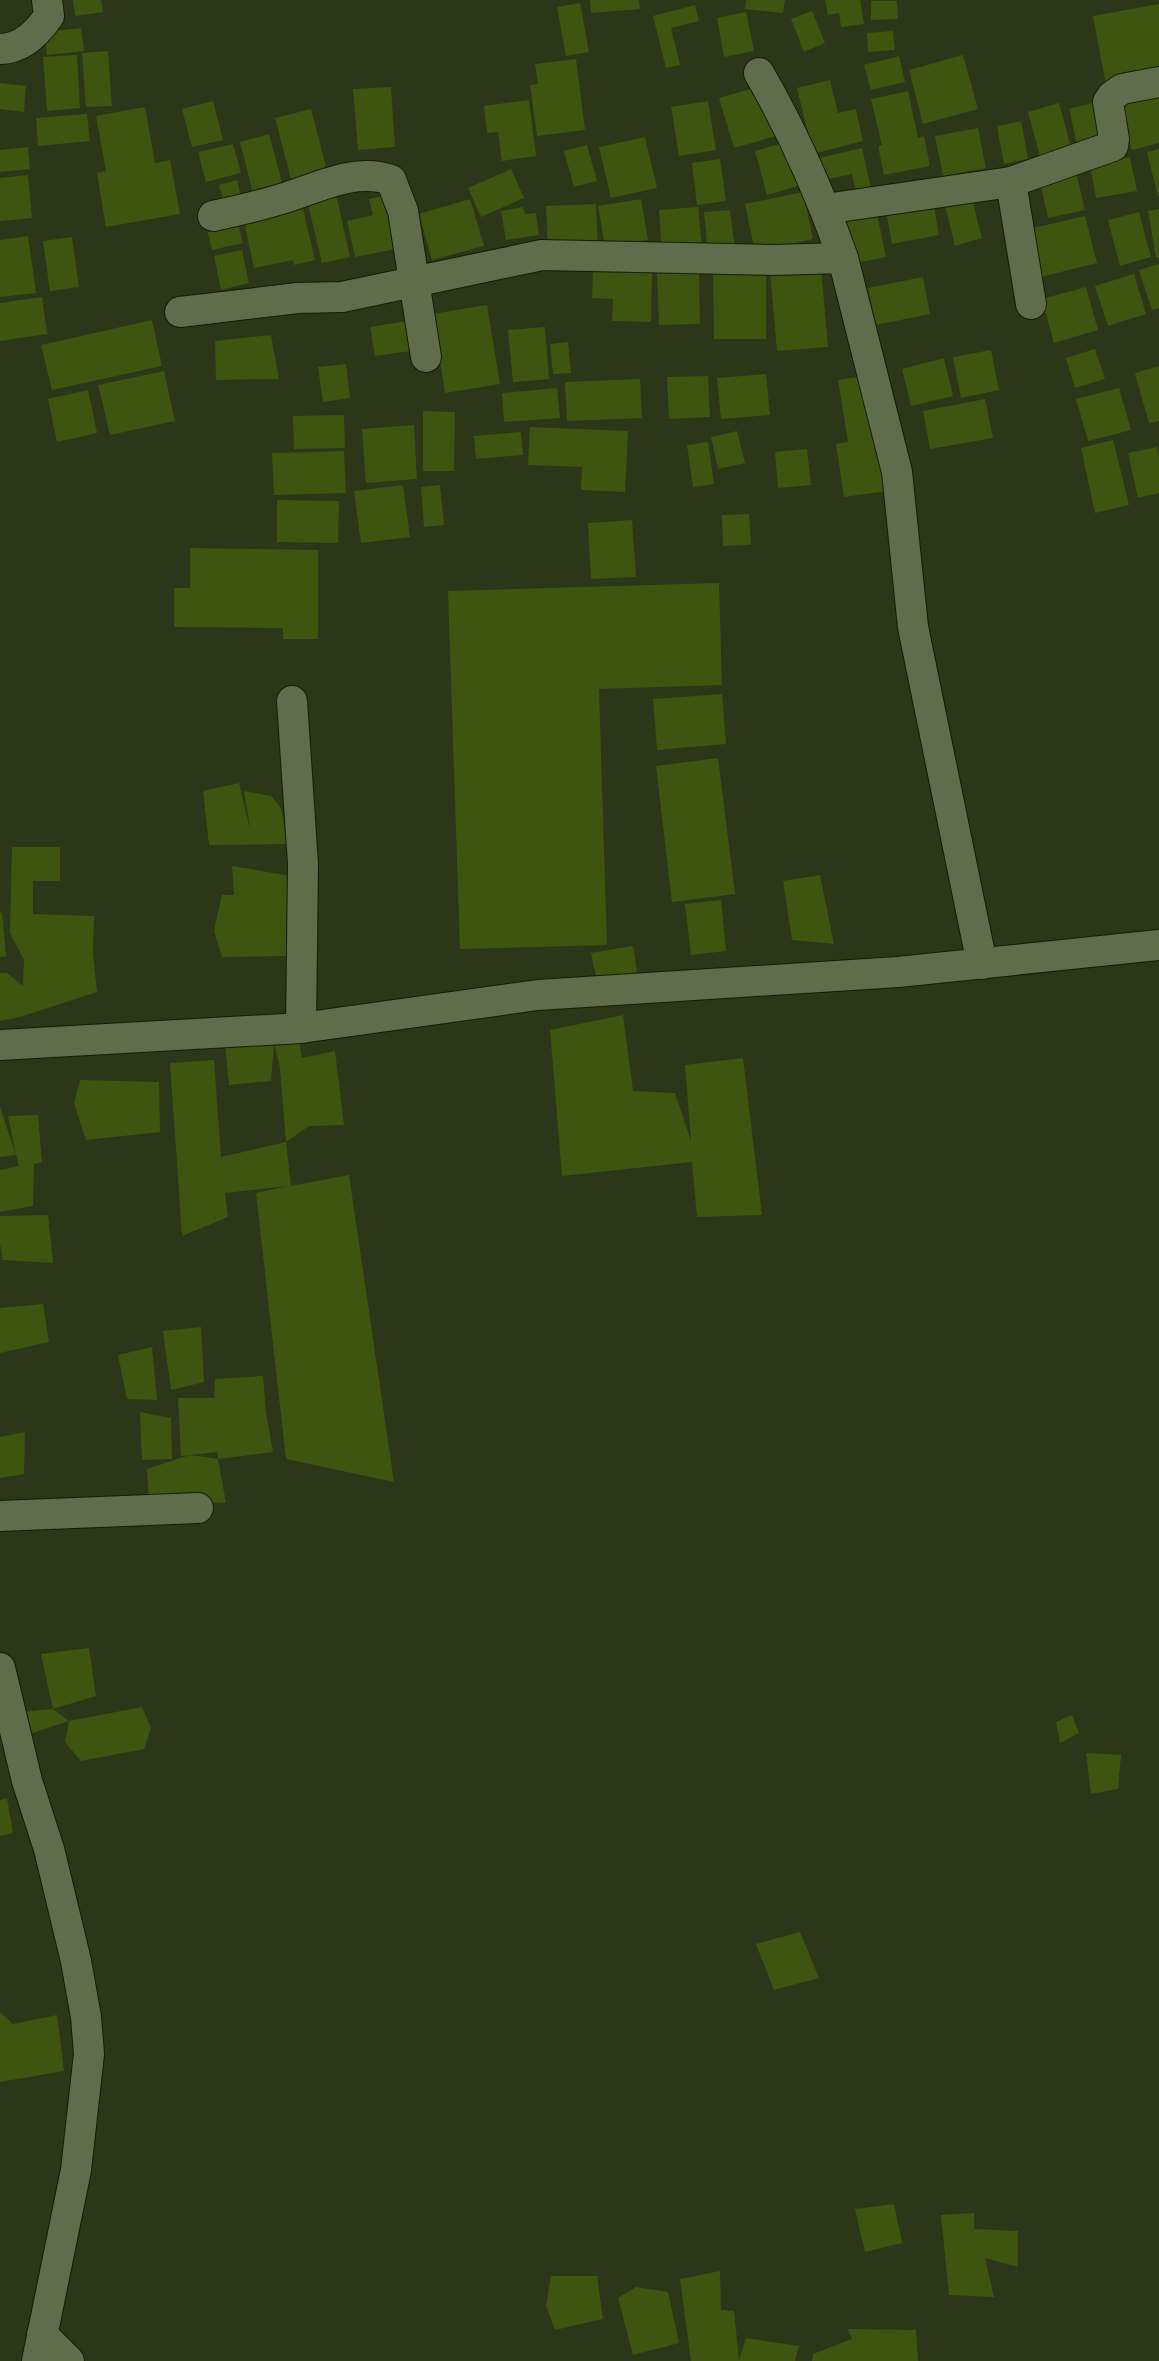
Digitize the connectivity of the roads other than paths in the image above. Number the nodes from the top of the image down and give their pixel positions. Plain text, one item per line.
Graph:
1 (47, 0) edge
2 (0, 49) edge
3 (759, 73) dead end
4 (1159, 82) edge
5 (1011, 182) junction
6 (825, 209) junction
7 (213, 216) dead end
8 (843, 258) junction
9 (415, 281) junction
10 (1031, 304) dead end
11 (180, 312) dead end
12 (426, 357) dead end
13 (292, 701) dead end
14 (1159, 945) edge
15 (982, 964) junction
16 (301, 1028) junction
17 (0, 1045) edge
18 (198, 1508) dead end
19 (0, 1516) edge
20 (0, 1668) edge
21 (13, 1784) edge
22 (40, 2347) edge
23 (69, 2361) edge

1 - 2 street
3 - 6 street
4 - 5 street
5 - 6 street
5 - 10 street
6 - 8 street
7 - 9 street
8 - 9 street
8 - 15 street
9 - 11 street
9 - 12 street
13 - 16 street
14 - 15 street
15 - 16 street
16 - 17 street
18 - 19 street
20 - 21 street
21 - 22 street
22 - 23 street

